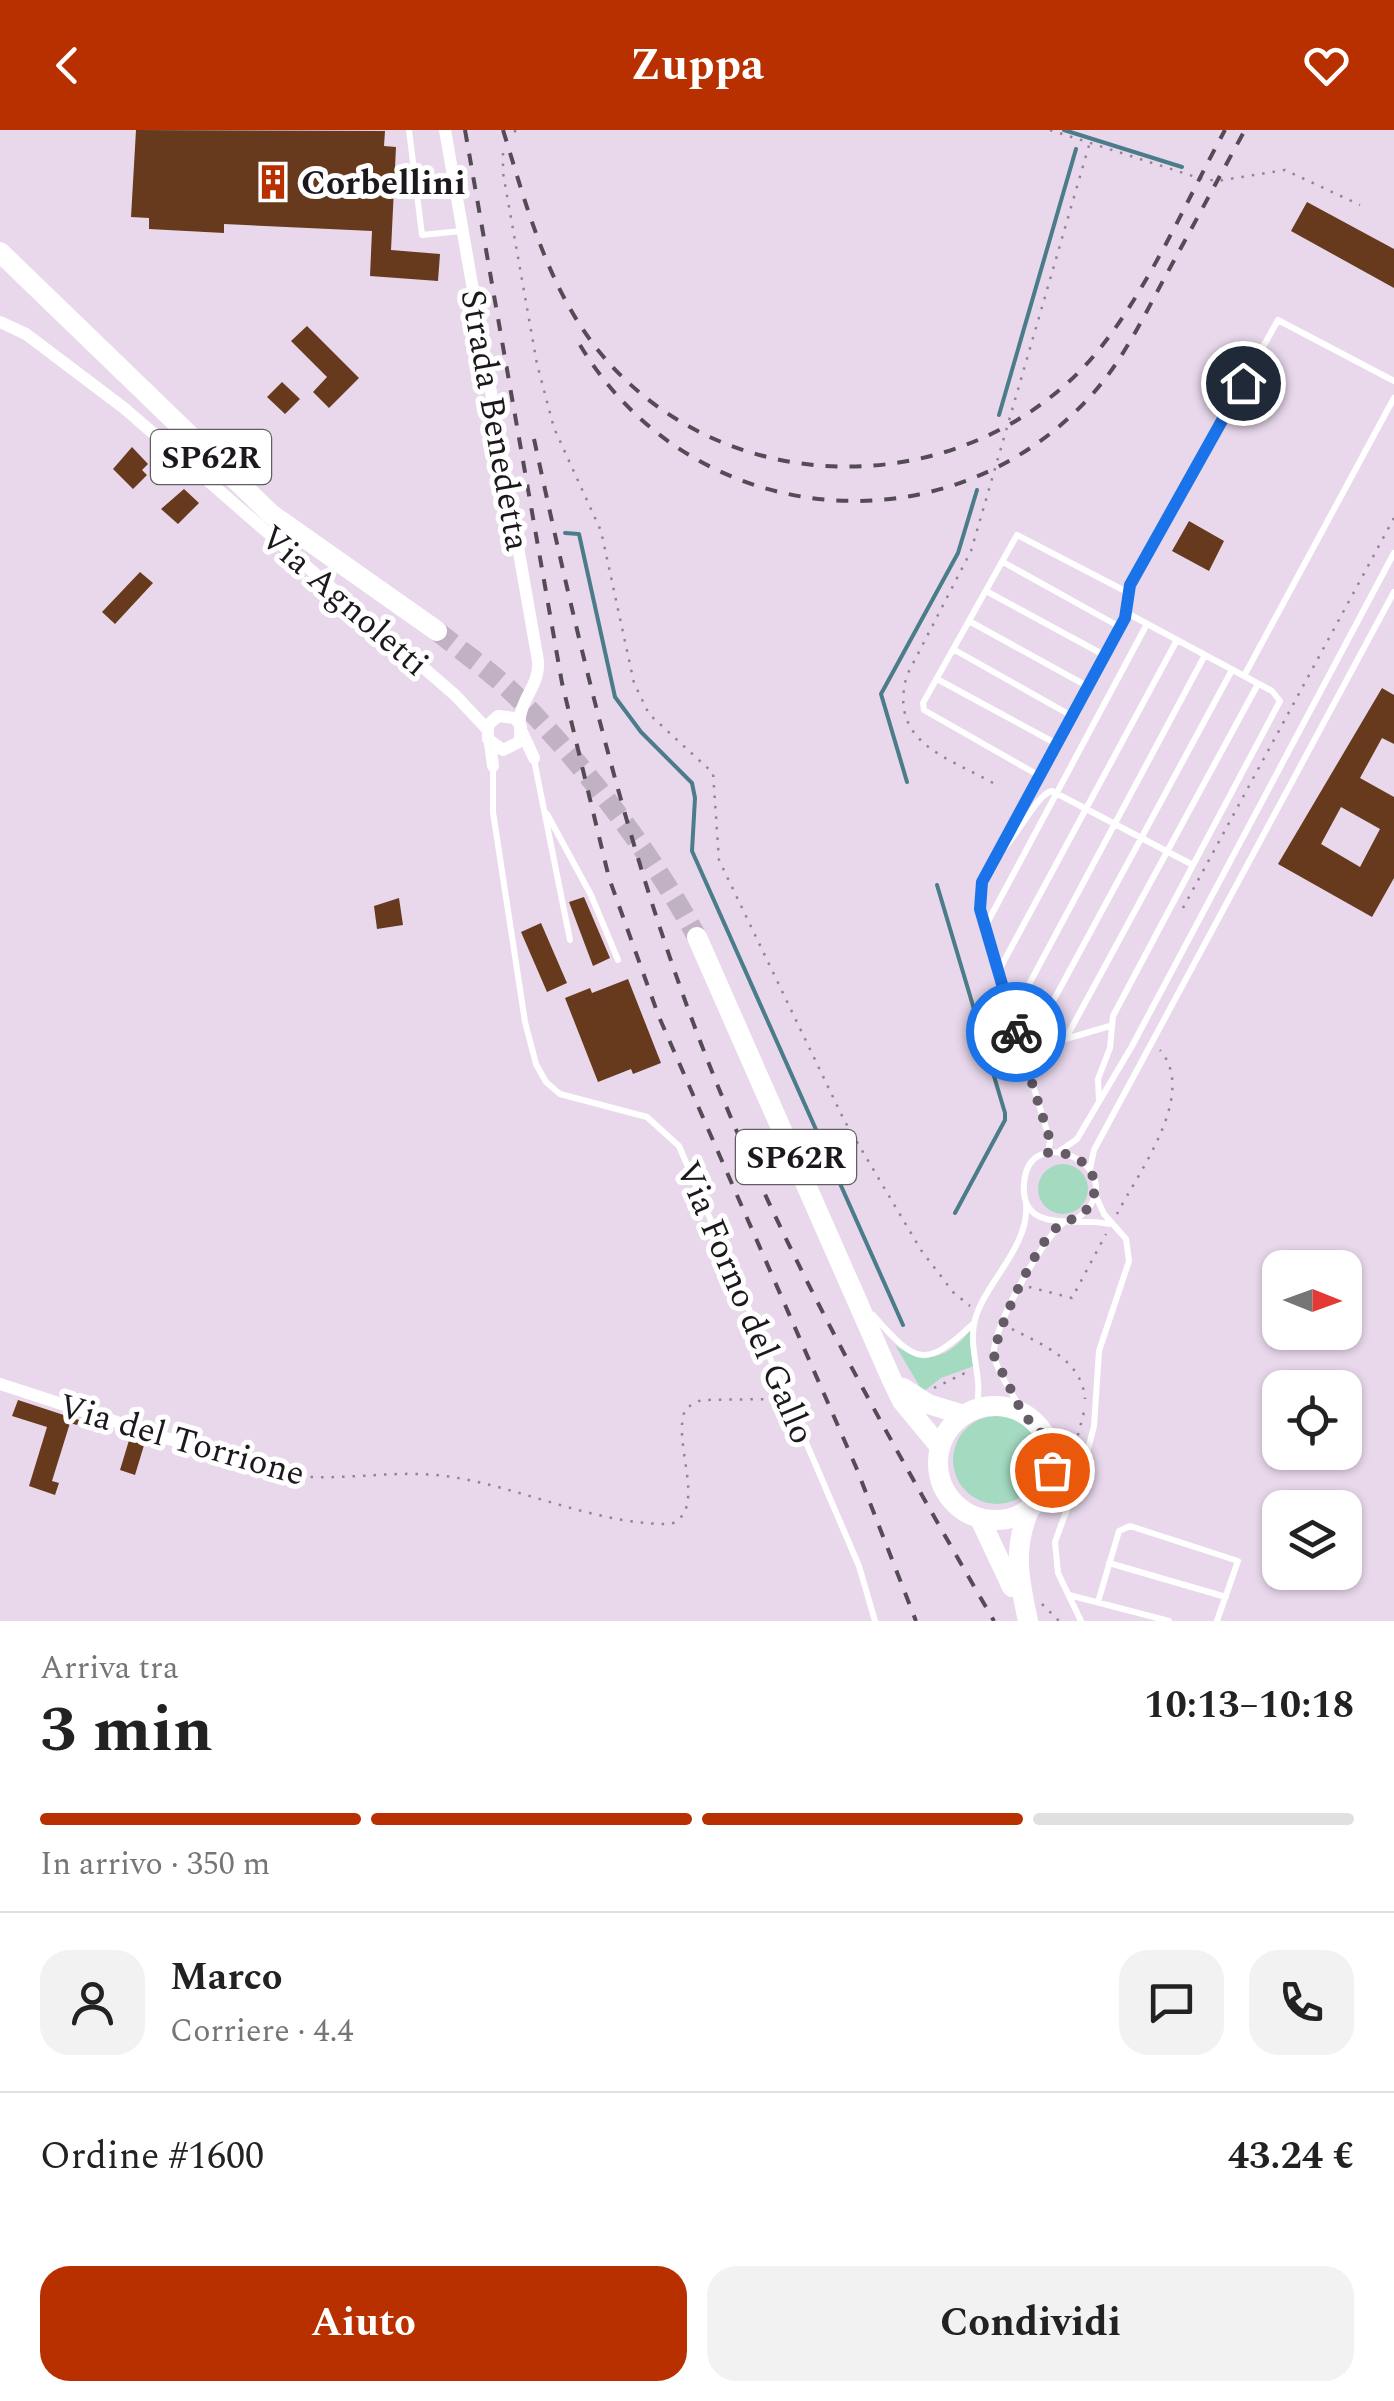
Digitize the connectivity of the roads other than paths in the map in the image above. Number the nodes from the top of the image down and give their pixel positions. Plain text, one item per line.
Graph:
1 (408, 130) edge
2 (445, 130) edge
3 (462, 231) junction
4 (2, 255) edge
5 (0, 322) edge
6 (1394, 381) edge
7 (1394, 398) edge
8 (1394, 553) edge
9 (1002, 562) junction
10 (986, 591) junction
11 (1127, 592) junction
12 (1394, 592) edge
13 (1126, 613) junction
14 (969, 621) junction
15 (1147, 624) junction
16 (1120, 627) junction
17 (437, 631) tunnel mouth
18 (1177, 640) junction
19 (953, 649) junction
20 (1104, 655) junction
21 (1205, 655) junction
22 (1232, 670) junction
23 (1244, 676) junction
24 (937, 678) junction
25 (1258, 684) junction
26 (1087, 686) junction
27 (454, 695) junction
28 (523, 708) junction
29 (501, 715) junction
30 (1070, 715) junction
31 (506, 738) junction
32 (1055, 743) junction
33 (534, 758) joint
34 (493, 766) joint
35 (1038, 776) junction
36 (1055, 792) junction
37 (544, 808) junction
38 (1086, 809) junction
39 (1115, 824) junction
40 (1140, 837) junction
41 (1167, 852) junction
42 (994, 858) junction
43 (1192, 865) junction
44 (984, 927) junction
45 (697, 937) tunnel mouth
46 (570, 940) dead end
47 (618, 960) dead end
48 (998, 972) junction
49 (1012, 1016) junction
50 (1110, 1026) junction
51 (1066, 1038) junction
52 (1024, 1055) junction
53 (1031, 1079) junction
54 (1099, 1102) junction
55 (1060, 1152) junction
56 (1048, 1153) junction
57 (1090, 1169) junction
58 (1094, 1192) junction
59 (1026, 1201) junction
60 (1074, 1220) junction
61 (1064, 1223) junction
62 (1111, 1225) junction
63 (857, 1298) junction
64 (974, 1323) junction
65 (890, 1378) junction
66 (0, 1384) edge
67 (970, 1412) junction
68 (1023, 1414) junction
69 (940, 1447) junction
70 (258, 1468) road end
71 (1036, 1512) junction
72 (980, 1519) junction
73 (1109, 1563) junction
74 (1068, 1594) junction
75 (1226, 1597) junction
76 (1098, 1602) junction
77 (875, 1621) edge
78 (1081, 1621) edge
79 (1169, 1621) edge
80 (1217, 1621) edge

1 - 3 lane
2 - 3 street, Strada Benedetta
3 - 28 street, Strada Benedetta
4 - 17 main road, SP62R
5 - 27 street, Via Agnoletti
6 - 11 lane
7 - 23 lane
8 - 54 lane
9 - 10 lane
9 - 11 lane
9 - 16 lane
10 - 14 lane
10 - 20 lane
11 - 13 lane
12 - 57 lane
13 - 15 lane
13 - 16 lane
14 - 19 lane
14 - 26 lane
15 - 18 lane
15 - 36 lane
16 - 20 lane
18 - 21 lane
18 - 38 lane
19 - 24 lane
19 - 30 lane
20 - 26 lane
21 - 22 lane
21 - 39 lane
22 - 23 lane
22 - 40 lane
23 - 25 lane
24 - 32 lane
24 - 35 lane
25 - 41 lane
25 - 43 lane
26 - 30 lane
27 - 29 street, Via Agnoletti
27 - 31 street, Via Agnoletti
28 - 29 street
28 - 31 street, Strada Benedetta
29 - 31 street
29 - 31 street, Via Agnoletti
30 - 32 lane
31 - 33 street, Via Agnoletti
31 - 34 street, Via Forno del Gallo
32 - 35 lane
33 - 37 lane, Via Agnoletti
34 - 77 lane, Via Forno del Gallo
35 - 42 lane
36 - 38 lane
36 - 42 lane
36 - 44 lane
37 - 46 lane, Via Agnoletti
37 - 47 lane
38 - 39 lane
38 - 48 lane
39 - 40 lane
39 - 49 lane
40 - 41 lane
40 - 52 lane
41 - 43 lane
41 - 51 lane
42 - 44 lane
43 - 50 lane
44 - 48 lane
45 - 63 main road, SP62R
48 - 49 lane
49 - 52 lane
50 - 51 lane
50 - 54 lane
51 - 53 lane
52 - 53 lane
53 - 56 lane
54 - 55 lane
55 - 56 lane
55 - 57 lane
56 - 59 lane
57 - 58 lane
58 - 60 lane
58 - 62 lane
59 - 61 lane
59 - 64 lane
60 - 61 lane
60 - 62 lane
61 - 68 lane
62 - 74 lane
63 - 64 lane
63 - 65 main road, SP62R
64 - 67 lane
65 - 67 main road, SP62R
65 - 69 main road, SP62R
66 - 70 street, Via del Torrione
67 - 68 main road, SP62R
67 - 69 main road
68 - 71 main road
69 - 72 main road
71 - 72 main road
71 - 72 main road
73 - 75 lane
73 - 75 lane
73 - 76 lane
74 - 76 lane
74 - 78 lane
75 - 80 lane
76 - 79 lane

